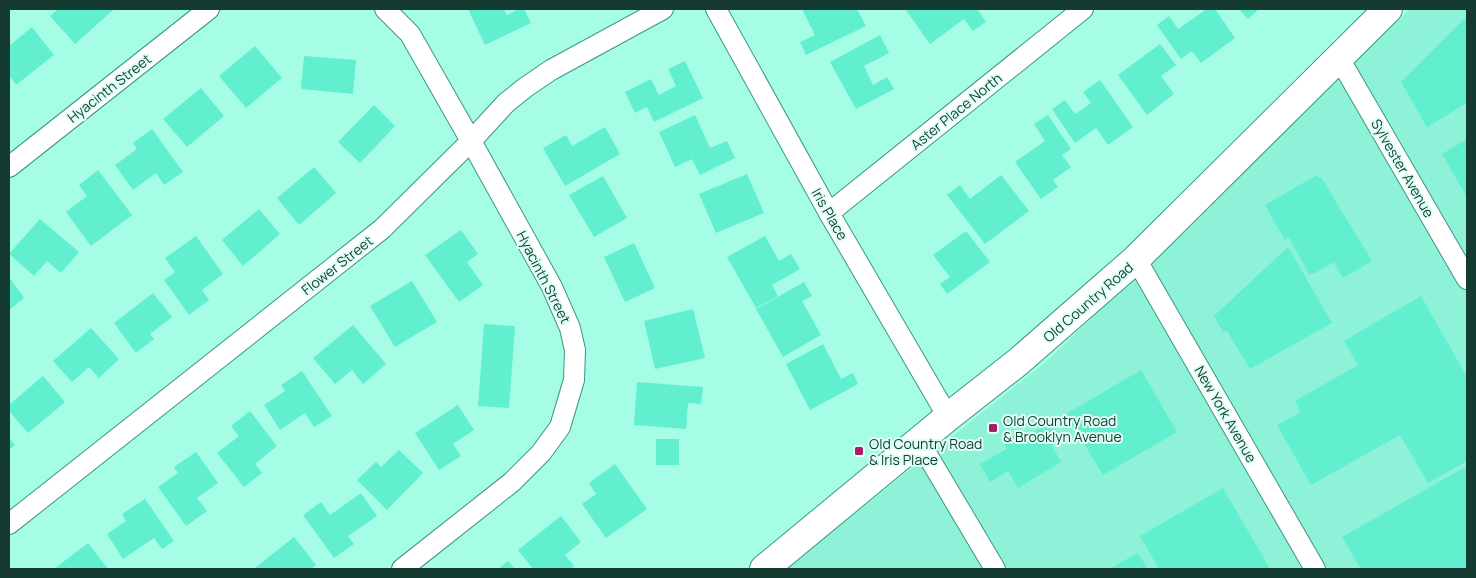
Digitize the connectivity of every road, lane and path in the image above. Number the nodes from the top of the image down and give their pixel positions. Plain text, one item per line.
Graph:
1 (208, 9) edge
2 (385, 9) edge
3 (663, 9) edge
4 (716, 9) edge
5 (1083, 9) edge
6 (1388, 9) edge
7 (1339, 58) junction
8 (471, 141) junction
9 (9, 167) edge
10 (829, 213) junction
11 (1136, 259) junction
12 (1467, 279) edge
13 (948, 417) junction
14 (919, 441) junction
15 (9, 524) edge
16 (402, 569) edge
17 (764, 569) edge
18 (996, 569) edge
19 (1315, 569) edge

1 - 9 street, Hyacinth Street
2 - 8 street, Hyacinth Street
3 - 8 street, Flower Street
4 - 10 street, Iris Place
5 - 10 street, Aster Place North
6 - 7 main road, Old Country Road
7 - 11 main road, Old Country Road
7 - 12 street, Sylvester Avenue
8 - 15 street, Flower Street
8 - 16 street, Hyacinth Street
10 - 13 street, Iris Place
11 - 13 main road, Old Country Road
11 - 19 street, New York Avenue
13 - 14 main road, Old Country Road
14 - 17 main road, Old Country Road
14 - 18 street

